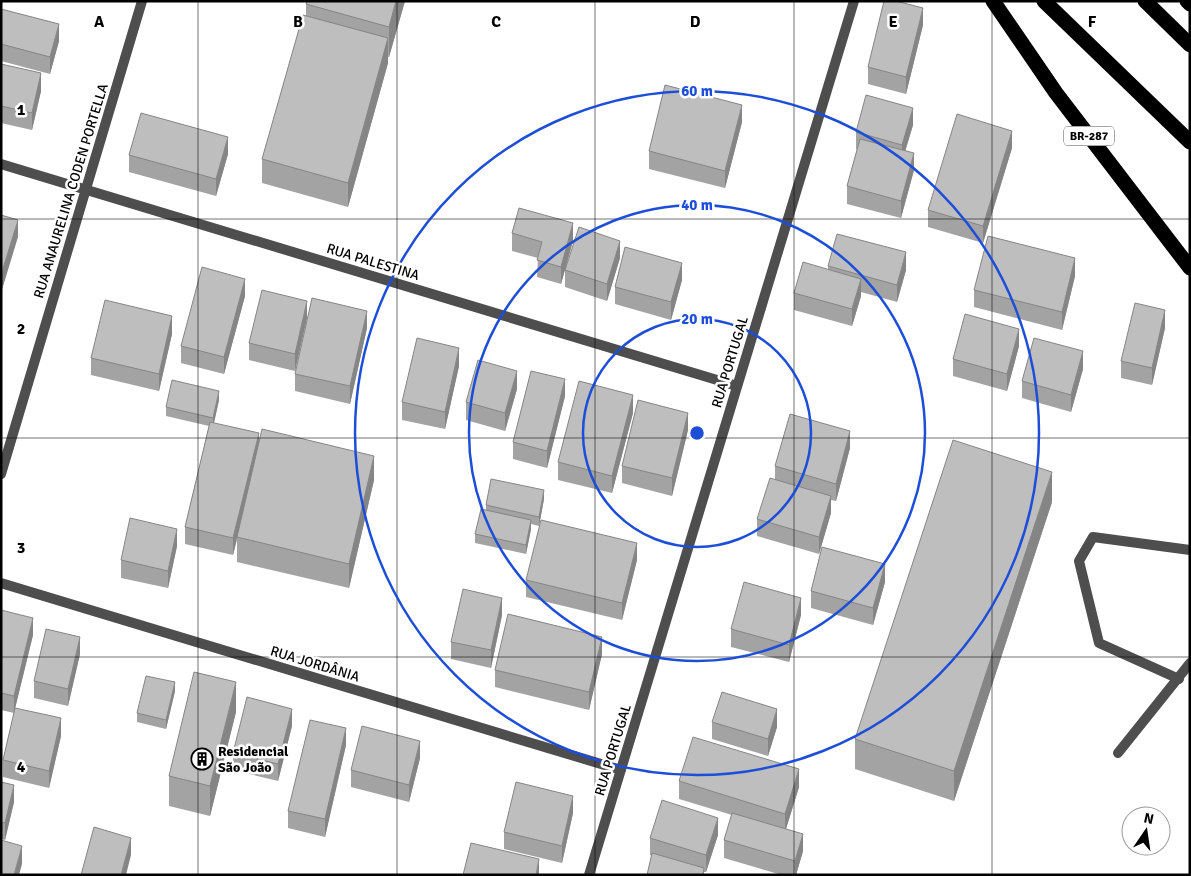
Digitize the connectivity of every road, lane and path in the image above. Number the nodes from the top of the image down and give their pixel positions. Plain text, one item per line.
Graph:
1 (142, 1) edge
2 (854, 1) edge
3 (993, 1) edge
4 (1044, 1) edge
5 (1146, 1) edge
6 (1190, 45) edge
7 (1190, 142) edge
8 (1, 164) edge
9 (86, 190) junction
10 (1190, 268) edge
11 (737, 386) junction
12 (1, 474) edge
13 (1190, 550) edge
14 (1, 583) edge
15 (1190, 663) edge
16 (1179, 679) junction
17 (1118, 753) dead end
18 (621, 770) junction
19 (590, 875) edge

1 - 9 street, RUA ANAURELINA CODEN PORTELLA
2 - 11 street, RUA PORTUGAL
3 - 10 highway, BR-287
4 - 7 highway
5 - 6 highway
8 - 9 street, RUA PALESTINA
9 - 11 street, RUA PALESTINA
9 - 12 street, RUA ANAURELINA CODEN PORTELLA
11 - 18 street, RUA PORTUGAL
13 - 16 street
14 - 18 street, RUA JORDÂNIA
15 - 16 street
16 - 17 street
18 - 19 street, RUA PORTUGAL

